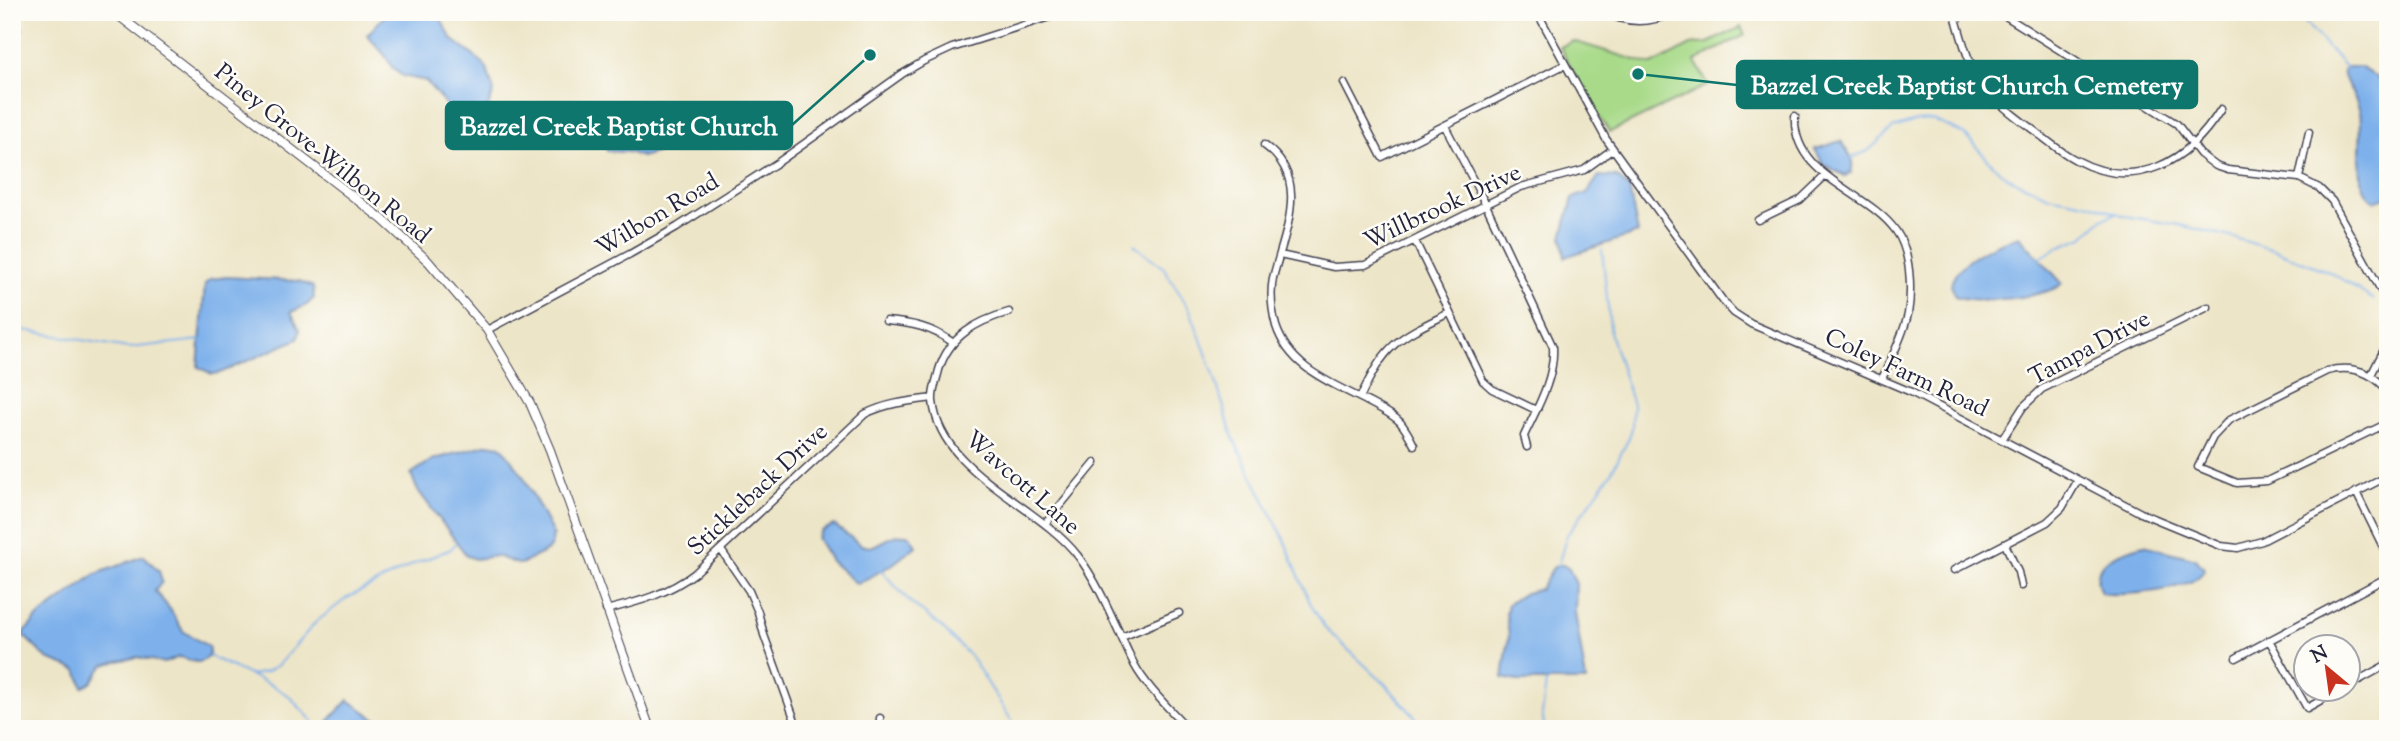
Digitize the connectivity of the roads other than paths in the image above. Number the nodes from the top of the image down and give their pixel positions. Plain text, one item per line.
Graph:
1 (114, 12) edge
2 (1065, 12) edge
3 (1537, 12) edge
4 (1605, 12) edge
5 (1673, 12) edge
6 (1954, 12) edge
7 (1999, 12) edge
8 (1049, 14) edge
9 (12, 22) edge
10 (17, 30) dead end
11 (1564, 65) junction
12 (1344, 83) dead end
13 (2221, 109) dead end
14 (1795, 116) dead end
15 (1445, 126) junction
16 (2309, 132) dead end
17 (1264, 145) dead end
18 (2193, 145) junction
19 (1613, 149) junction
20 (1826, 175) junction
21 (2299, 178) junction
22 (1486, 205) junction
23 (1758, 220) dead end
24 (1415, 241) junction
25 (1280, 255) junction
26 (2388, 303) edge
27 (2208, 307) dead end
28 (1009, 312) dead end
29 (1449, 313) junction
30 (886, 321) dead end
31 (487, 330) junction
32 (952, 342) junction
33 (2388, 342) edge
34 (2371, 375) junction
35 (1882, 379) junction
36 (2388, 391) edge
37 (933, 398) junction
38 (1360, 398) junction
39 (1536, 410) junction
40 (2388, 423) edge
41 (2003, 438) junction
42 (1414, 445) dead end
43 (1527, 447) dead end
44 (1095, 463) dead end
45 (2388, 476) edge
46 (2078, 480) junction
47 (2356, 492) junction
48 (1045, 524) junction
49 (2005, 544) junction
50 (721, 550) junction
51 (2388, 557) edge
52 (1954, 570) dead end
53 (2388, 577) edge
54 (2021, 586) dead end
55 (606, 610) junction
56 (1178, 613) dead end
57 (1122, 637) junction
58 (2269, 640) junction
59 (2236, 658) dead end
60 (2388, 664) edge
61 (2362, 678) edge
62 (2292, 681) edge
63 (2304, 702) edge
64 (2318, 702) edge
65 (880, 718) dead end
66 (795, 728) edge
67 (650, 729) edge
68 (879, 729) edge
69 (1188, 729) edge

1 - 31 street, Piney Grove-Wilbon Road
2 - 8 street, Wilbon Road
3 - 11 street, Coley Farm Road
4 - 5 street
6 - 18 street
7 - 18 street
8 - 31 street, Wilbon Road
9 - 10 street
11 - 15 street
11 - 19 street, Coley Farm Road
12 - 15 street
13 - 18 street
14 - 20 street
15 - 22 street
16 - 21 street
17 - 25 street
18 - 21 street
19 - 22 street, Willbrook Drive
19 - 35 street, Coley Farm Road
20 - 23 street
20 - 35 street
21 - 26 street
22 - 24 street, Willbrook Drive
22 - 39 street
24 - 25 street, Willbrook Drive
24 - 29 street
25 - 38 street
27 - 41 street, Tampa Drive
28 - 32 street
29 - 38 street
29 - 39 street
30 - 32 street
31 - 55 street, Piney Grove-Wilbon Road
32 - 37 street, Wavcott Lane
33 - 34 street
34 - 36 street
34 - 40 street
35 - 41 street, Coley Farm Road
37 - 48 street, Wavcott Lane
37 - 50 street, Stickleback Drive
38 - 42 street
39 - 43 street
41 - 46 street, Coley Farm Road
44 - 48 street
45 - 47 street, Coley Farm Road
46 - 47 street, Coley Farm Road
46 - 49 street
47 - 51 street
48 - 57 street, Wavcott Lane
49 - 52 street
49 - 54 street
50 - 55 street, Stickleback Drive
50 - 66 street
53 - 58 street
55 - 67 street, Piney Grove-Wilbon Road
56 - 57 street
57 - 69 street, Wavcott Lane
58 - 59 street
58 - 62 street
60 - 61 street
63 - 64 street
65 - 68 street

